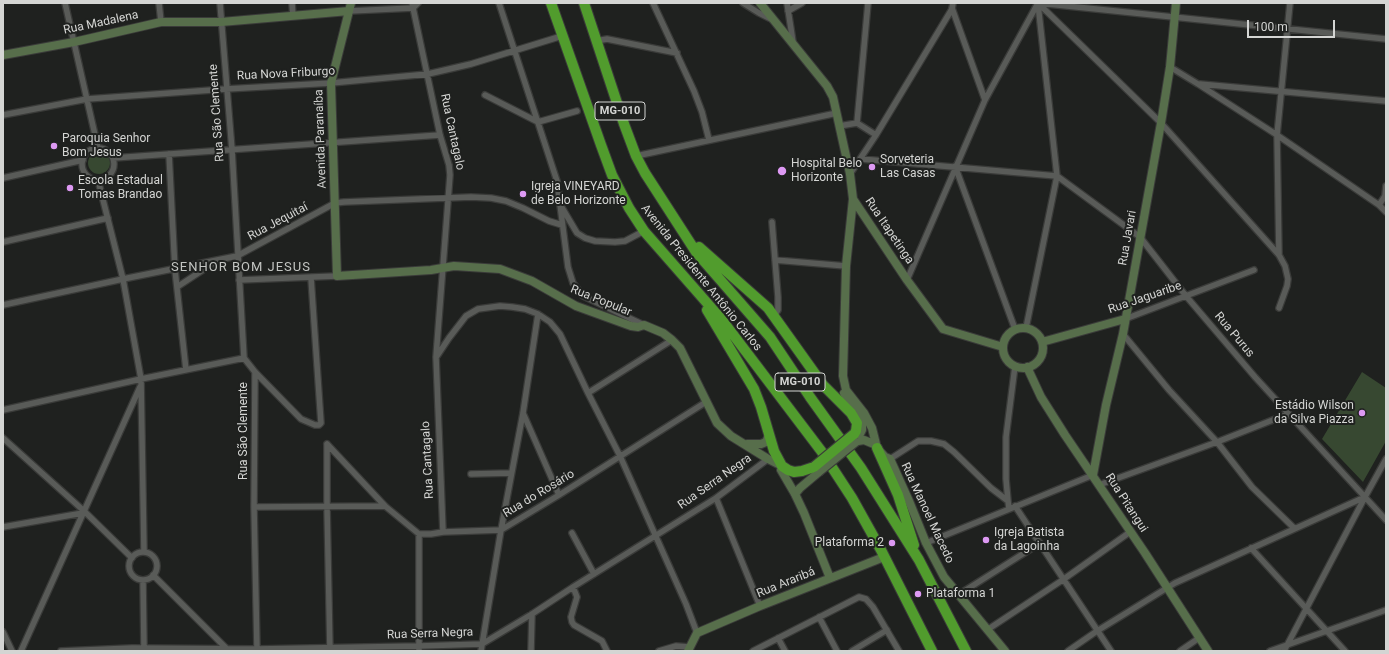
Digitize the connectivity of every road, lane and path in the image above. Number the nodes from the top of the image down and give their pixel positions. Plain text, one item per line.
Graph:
1 (65, 3) edge
2 (159, 3) edge
3 (220, 3) edge
4 (292, 3) edge
5 (418, 3) edge
6 (498, 3) edge
7 (551, 3) edge
8 (584, 3) edge
9 (653, 3) edge
10 (743, 3) edge
11 (760, 3) edge
12 (788, 3) edge
13 (802, 3) edge
14 (868, 3) edge
15 (1038, 3) edge
16 (1176, 3) edge
17 (1290, 3) edge
18 (951, 5) edge
19 (412, 6) edge
20 (350, 7) edge
21 (788, 11) junction
22 (293, 16) junction
23 (1175, 18) junction
24 (771, 19) junction
25 (161, 22) junction
26 (221, 22) junction
27 (1288, 28) junction
28 (562, 36) junction
29 (1386, 39) edge
30 (596, 41) junction
31 (74, 42) junction
32 (793, 44) junction
33 (514, 51) junction
34 (677, 53) junction
35 (3, 55) edge
36 (1170, 67) junction
37 (428, 74) junction
38 (331, 83) junction
39 (1198, 84) junction
40 (226, 89) junction
41 (1280, 91) junction
42 (485, 95) dead end
43 (87, 99) junction
44 (984, 100) junction
45 (1386, 101) edge
46 (577, 111) dead end
47 (836, 113) junction
48 (3, 115) edge
49 (538, 122) junction
50 (857, 123) junction
51 (1161, 123) junction
52 (840, 126) junction
53 (440, 134) junction
54 (876, 135) junction
55 (1277, 135) junction
56 (710, 140) junction
57 (333, 143) junction
58 (98, 148) junction
59 (232, 150) junction
60 (169, 154) junction
61 (636, 156) junction
62 (113, 158) junction
63 (860, 159) junction
64 (83, 160) junction
65 (955, 166) junction
66 (850, 174) junction
67 (1056, 176) junction
68 (3, 178) edge
69 (98, 180) junction
70 (1386, 186) edge
71 (448, 197) junction
72 (853, 199) junction
73 (335, 203) junction
74 (560, 204) junction
75 (1379, 205) junction
76 (1386, 212) edge
77 (108, 218) junction
78 (772, 222) dead end
79 (562, 225) junction
80 (683, 230) junction
81 (644, 231) junction
82 (1140, 237) junction
83 (3, 242) edge
84 (1279, 255) junction
85 (237, 256) junction
86 (220, 259) junction
87 (775, 260) junction
88 (846, 266) junction
89 (442, 268) junction
90 (175, 270) junction
91 (1254, 270) dead end
92 (337, 276) junction
93 (310, 278) junction
94 (123, 279) junction
95 (239, 280) junction
96 (907, 280) junction
97 (177, 286) junction
98 (695, 290) junction
99 (1186, 296) junction
100 (3, 305) edge
101 (1279, 308) dead end
102 (538, 314) junction
103 (774, 316) junction
104 (1125, 319) junction
105 (644, 325) junction
106 (1026, 328) junction
107 (1015, 329) junction
108 (1123, 334) junction
109 (672, 340) junction
110 (1042, 342) junction
111 (1003, 346) junction
112 (844, 353) junction
113 (436, 357) junction
114 (244, 358) junction
115 (1016, 366) junction
116 (1027, 367) junction
117 (186, 370) junction
118 (255, 372) junction
119 (141, 382) junction
120 (588, 393) junction
121 (706, 402) junction
122 (3, 410) edge
123 (523, 413) junction
124 (1288, 414) junction
125 (769, 435) junction
126 (3, 438) edge
127 (856, 439) junction
128 (1217, 442) junction
129 (744, 443) junction
130 (876, 447) junction
131 (620, 456) junction
132 (890, 459) junction
133 (1386, 459) edge
134 (777, 465) junction
135 (816, 470) junction
136 (511, 473) junction
137 (471, 474) dead end
138 (1092, 475) junction
139 (1099, 485) junction
140 (795, 494) junction
141 (559, 495) junction
142 (1365, 497) junction
143 (716, 498) junction
144 (1008, 501) junction
145 (385, 506) junction
146 (254, 507) junction
147 (327, 507) junction
148 (1012, 507) junction
149 (84, 512) junction
150 (1386, 520) edge
151 (3, 527) edge
152 (1294, 528) junction
153 (501, 530) junction
154 (443, 532) junction
155 (1130, 532) junction
156 (572, 533) dead end
157 (419, 534) junction
158 (655, 536) junction
159 (926, 543) junction
160 (1040, 544) junction
161 (1251, 548) junction
162 (144, 552) junction
163 (884, 557) junction
164 (132, 558) junction
165 (919, 560) junction
166 (594, 574) junction
167 (154, 575) junction
168 (830, 578) junction
169 (1064, 579) junction
170 (143, 580) junction
171 (573, 587) junction
172 (1167, 588) junction
173 (958, 595) junction
174 (760, 606) junction
175 (1306, 608) junction
176 (1386, 610) edge
177 (532, 614) junction
178 (819, 617) junction
179 (887, 630) junction
180 (987, 630) junction
181 (1097, 631) junction
182 (1327, 631) junction
183 (3, 632) edge
184 (697, 633) junction
185 (959, 637) junction
186 (778, 638) junction
187 (1199, 638) junction
188 (482, 644) junction
189 (1288, 644) junction
190 (144, 648) junction
191 (453, 648) edge
192 (257, 649) junction
193 (330, 649) edge
194 (419, 649) edge
195 (689, 649) edge
196 (132, 650) edge
197 (228, 650) edge
198 (12, 651) edge
199 (21, 651) edge
200 (61, 651) edge
201 (481, 651) edge
202 (531, 651) edge
203 (607, 651) edge
204 (659, 651) edge
205 (753, 651) edge
206 (785, 651) edge
207 (837, 651) edge
208 (852, 651) edge
209 (899, 651) edge
210 (932, 651) edge
211 (966, 651) edge
212 (973, 651) edge
213 (1005, 651) edge
214 (1068, 651) edge
215 (1111, 651) edge
216 (1180, 651) edge
217 (1208, 651) edge
218 (1270, 651) edge
219 (1284, 651) edge
220 (1345, 651) edge

1 - 31 street
2 - 25 street
3 - 26 street, Rua São Clemente
4 - 22 street
5 - 19 street
6 - 33 street
7 - 28 highway, Avenida Presidente Antônio Carlos / MG-010
8 - 30 highway, Avenida Presidente Antônio Carlos / MG-010
9 - 34 street
10 - 24 street
11 - 24 street, Rua Itapetinga
12 - 21 street
13 - 21 street
14 - 50 street
15 - 23 street
15 - 44 street
15 - 51 street
15 - 67 street
16 - 23 street, Rua Javari
17 - 27 street
18 - 44 street
18 - 54 street
19 - 20 street, Rua Madalena
19 - 37 street, Rua Cantagalo
20 - 22 street, Rua Madalena
20 - 38 street, Avenida Paranaíba
21 - 32 street
22 - 26 street, Rua Madalena
23 - 27 street
23 - 36 street, Rua Javari
24 - 32 street, Rua Itapetinga
25 - 26 street, Rua Madalena
25 - 31 street, Rua Madalena
26 - 40 street, Rua São Clemente
27 - 29 street
27 - 41 street
28 - 33 street, Rua Nova Friburgo
28 - 81 highway, Avenida Presidente Antônio Carlos / MG-010
30 - 34 street
30 - 61 highway, Avenida Presidente Antônio Carlos / MG-010
31 - 35 street, Rua Madalena
31 - 43 street
32 - 47 street, Rua Itapetinga
33 - 37 street, Rua Nova Friburgo
33 - 49 street
34 - 56 street
36 - 39 street
36 - 51 street, Rua Javari
37 - 38 street, Rua Nova Friburgo
37 - 53 street, Rua Cantagalo
38 - 40 street, Rua Nova Friburgo
38 - 57 street, Avenida Paranaíba
39 - 41 street
39 - 55 street
40 - 43 street, Rua Nova Friburgo
40 - 59 street, Rua São Clemente
41 - 45 street
41 - 55 street
42 - 49 street
43 - 48 street, Rua Nova Friburgo
43 - 58 street
44 - 65 street
46 - 49 street
47 - 52 street, Rua Itapetinga
47 - 56 street
49 - 74 street
50 - 52 street
50 - 54 street
51 - 82 street, Rua Javari
51 - 84 street
52 - 66 street, Rua Itapetinga
53 - 57 street
53 - 71 street, Rua Cantagalo
54 - 63 street
55 - 75 street
55 - 84 street
56 - 61 street
57 - 59 street
57 - 73 street, Avenida Paranaíba
58 - 62 street
58 - 64 street
59 - 60 street
59 - 85 street, Rua São Clemente
60 - 62 street
60 - 90 street
61 - 80 highway, Avenida Presidente Antônio Carlos / MG-010
62 - 69 street
63 - 65 street
63 - 66 street
64 - 68 street
64 - 69 street
65 - 67 street
65 - 96 street
65 - 107 street
66 - 72 street, Rua Itapetinga
67 - 82 street, Rua Purus
67 - 106 street
69 - 77 street
70 - 75 street
71 - 73 street, Rua Jequitaí
71 - 79 street, Rua Jequitaí
71 - 89 street, Rua Cantagalo
72 - 88 street
72 - 96 street, Rua Itapetinga
73 - 85 street, Rua Jequitaí
73 - 92 street, Avenida Paranaíba
74 - 79 street
74 - 81 street
75 - 76 street
77 - 83 street
77 - 94 street
78 - 87 street
79 - 105 street
80 - 103 highway
80 - 165 highway, Avenida Presidente Antônio Carlos / MG-010
81 - 98 highway, Avenida Presidente Antônio Carlos / MG-010
82 - 99 street, Rua Purus
82 - 104 street, Rua Javari
84 - 101 street
85 - 86 street, Rua Jequitaí
85 - 95 street, Rua São Clemente
86 - 90 street, Rua Jequitaí
86 - 97 street
87 - 88 street
87 - 103 street
88 - 112 street
89 - 92 street
89 - 105 street, Rua Popular
89 - 113 street, Rua Cantagalo
90 - 94 street, Rua Jequitaí
90 - 97 street
91 - 99 street, Rua Jaguaribe
92 - 93 street
93 - 95 street
93 - 118 street
94 - 100 street, Rua Jequitaí
94 - 119 street
95 - 114 street, Rua São Clemente
96 - 111 street, Rua Itapetinga
97 - 117 street
98 - 125 highway
98 - 163 highway, Avenida Presidente Antônio Carlos / MG-010
99 - 104 street, Rua Jaguaribe
99 - 124 street, Rua Purus
102 - 113 street
102 - 120 street
102 - 123 street
103 - 127 highway
104 - 108 street, Rua Javari
104 - 110 street, Rua Jaguaribe
105 - 109 street, Rua Popular
106 - 107 street
106 - 110 street
107 - 111 street
108 - 128 street
108 - 138 street, Rua Javari
109 - 120 street
109 - 121 street, Rua Popular
110 - 116 street
111 - 115 street
112 - 127 street
112 - 130 street
113 - 154 street, Rua Cantagalo
114 - 117 street
114 - 118 street, Rua São Clemente
115 - 116 street
115 - 144 street
116 - 138 street, Rua Pitangui
117 - 119 street
118 - 146 street, Rua São Clemente
119 - 122 street
119 - 149 street
119 - 162 street
120 - 131 street
121 - 129 street, Rua Popular
121 - 131 street, Rua do Rosário
123 - 136 street
123 - 141 street
124 - 128 street
124 - 142 street, Rua Purus
125 - 129 street
125 - 134 highway
126 - 149 street
127 - 130 street
127 - 135 highway, bridge
128 - 139 street
128 - 152 street
129 - 134 street, Rua Popular
130 - 132 street, Rua Manoel Macedo
130 - 165 highway
131 - 141 street, Rua do Rosário
131 - 158 street
132 - 144 street
132 - 159 street, Rua Manoel Macedo
133 - 142 street
134 - 135 highway
134 - 140 street, Rua Popular
134 - 143 street, Rua Serra Negra
135 - 140 street
136 - 137 street
136 - 153 street
138 - 139 street, Rua Pitangui
138 - 148 street
139 - 155 street, Rua Pitangui
140 - 168 street, Rua Popular
141 - 153 street, Rua do Rosário
142 - 150 street, Rua Purus
142 - 152 street
142 - 175 street
143 - 158 street, Rua Serra Negra
143 - 174 street
144 - 148 street
145 - 147 street
145 - 147 street
145 - 157 street
146 - 147 street
146 - 192 street, Rua São Clemente
147 - 193 street
148 - 159 street
148 - 160 street
149 - 151 street
149 - 164 street
149 - 199 street
152 - 161 street
153 - 154 street, Rua do Rosário
153 - 188 street
154 - 157 street, Rua do Rosário
155 - 169 street
155 - 172 street, Rua Pitangui
156 - 166 street
157 - 194 street
158 - 166 street, Rua Serra Negra
158 - 184 street
159 - 173 street, Rua Manoel Macedo
160 - 169 street
160 - 173 street
161 - 172 street
161 - 175 street
162 - 164 street
162 - 167 street
163 - 168 street, Rua Araribá
163 - 210 highway, Avenida Presidente Antônio Carlos / MG-010
164 - 170 street
165 - 185 highway, Avenida Presidente Antônio Carlos / MG-010
166 - 171 street, Rua Serra Negra
167 - 170 street
167 - 197 street
168 - 174 street, Rua Araribá
169 - 180 street
169 - 181 street
170 - 190 street
171 - 177 street, Rua Serra Negra
171 - 203 street
172 - 181 street
172 - 187 street, Rua Pitangui
173 - 180 street, Rua Manoel Macedo
174 - 184 street, Rua Araribá
175 - 182 street
175 - 189 street
176 - 182 street
177 - 188 street, Rua Serra Negra
177 - 202 street
178 - 179 street
178 - 186 street
178 - 207 street
179 - 208 street
179 - 209 street
180 - 213 street, Rua Manoel Macedo
181 - 214 street
181 - 215 street
182 - 189 street
182 - 220 street
183 - 198 street
184 - 195 street
185 - 211 highway, Avenida Presidente Antônio Carlos / MG-010
185 - 212 highway
186 - 205 street
186 - 206 street
187 - 216 street
187 - 217 street, Rua Pitangui
188 - 191 street, Rua Serra Negra
188 - 201 street
189 - 218 street
189 - 219 street
190 - 196 street, Rua Serra Negra
190 - 197 street, Rua Serra Negra
191 - 194 street, Rua Serra Negra
192 - 193 street, Rua Serra Negra
192 - 197 street, Rua Serra Negra
193 - 194 street, Rua Serra Negra
195 - 204 street
196 - 200 street, Rua Serra Negra

